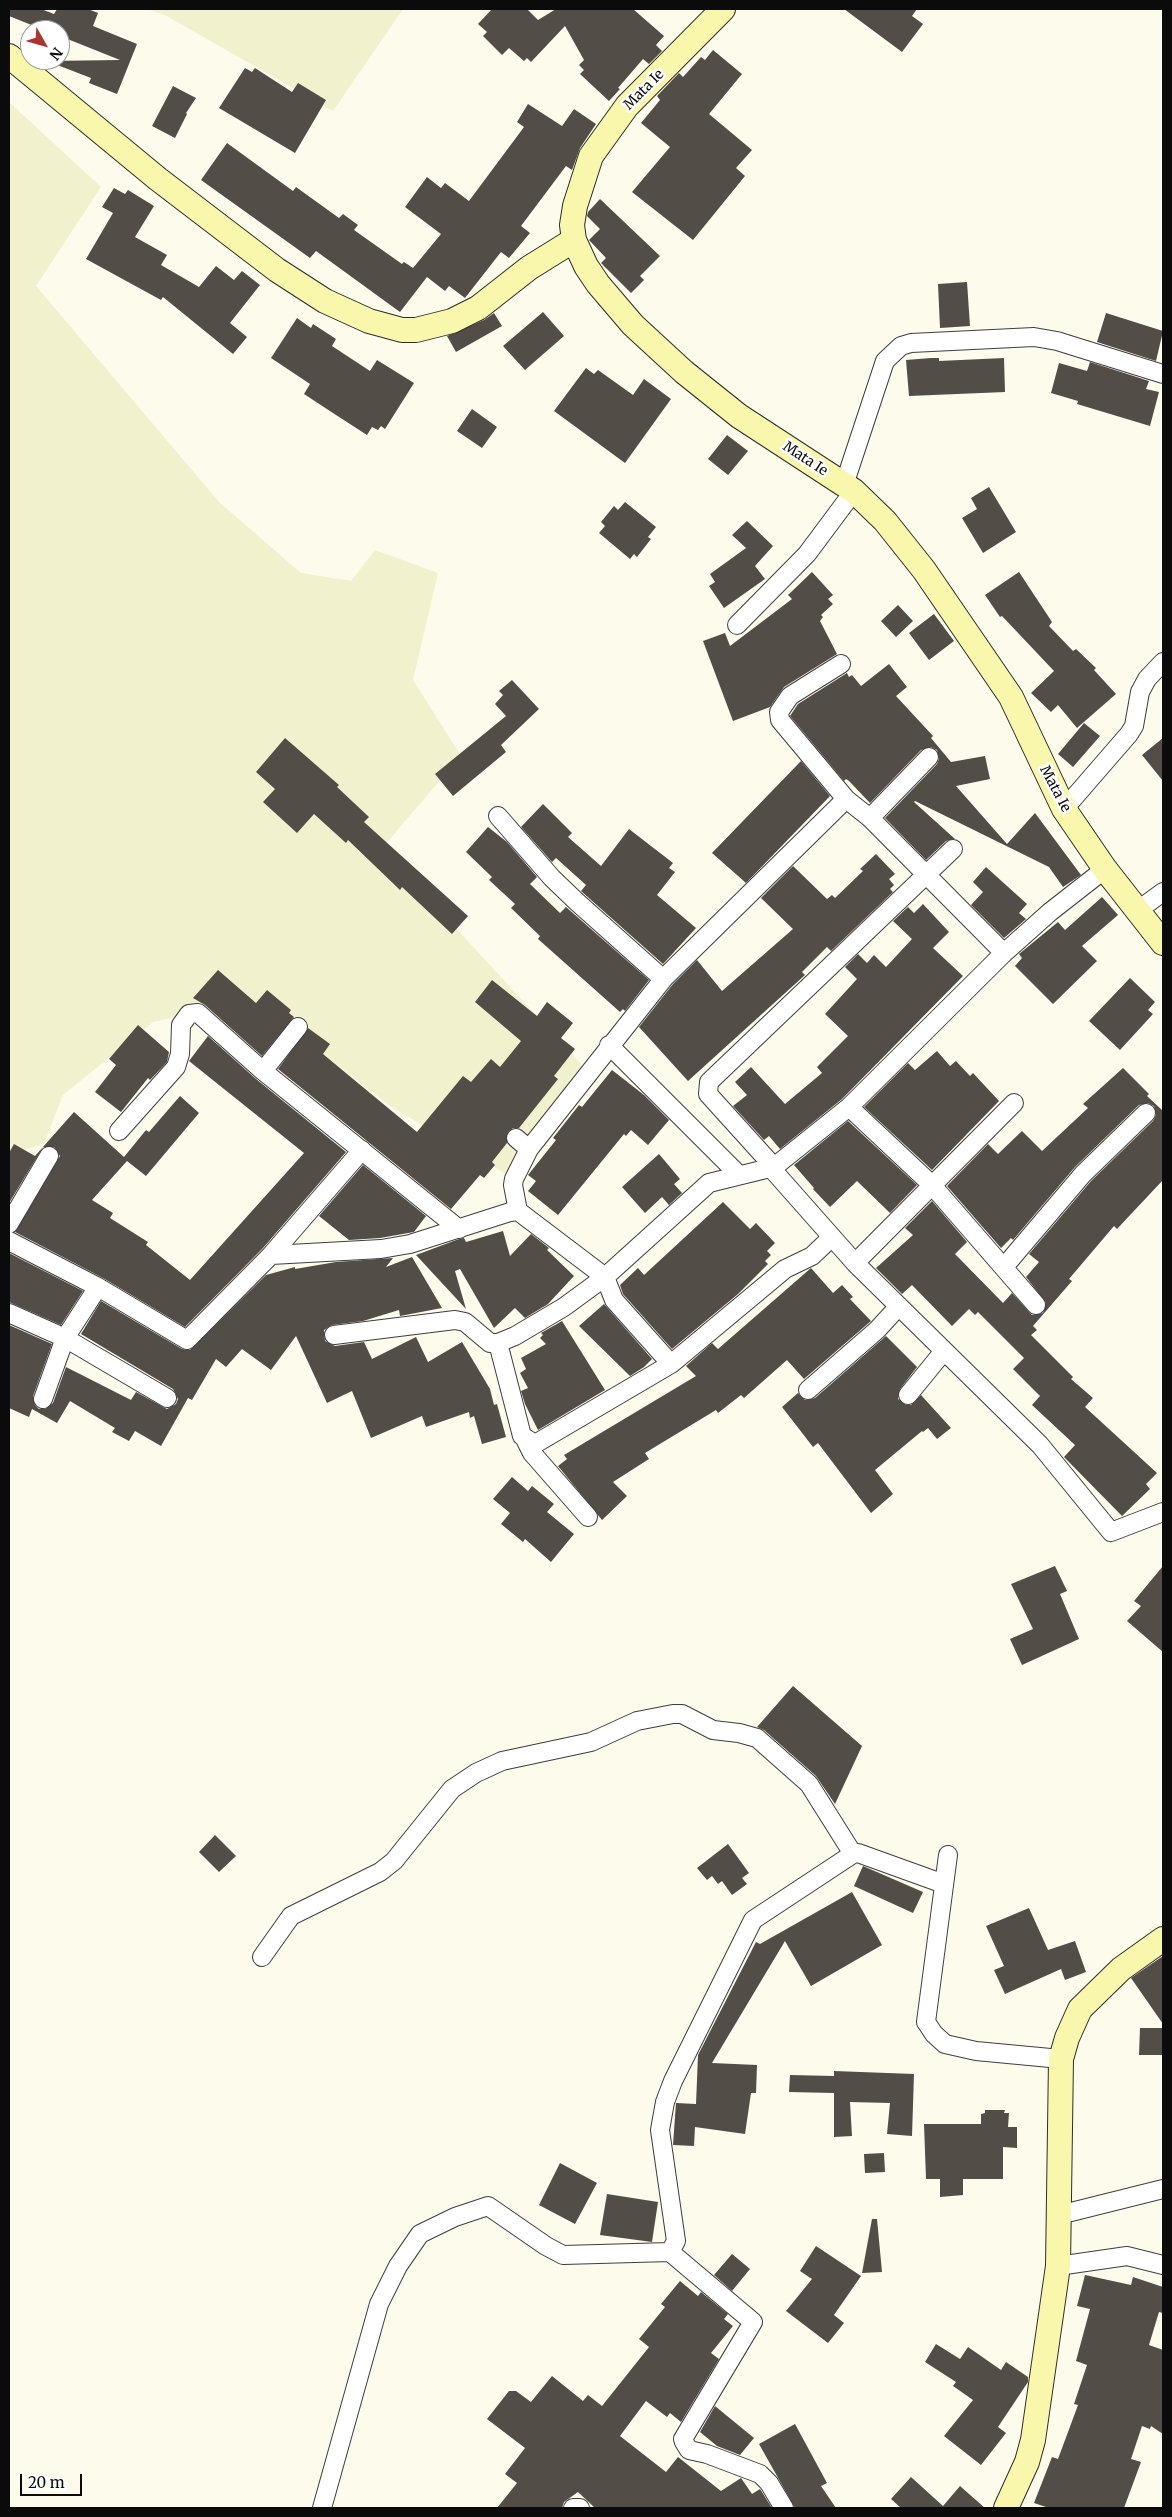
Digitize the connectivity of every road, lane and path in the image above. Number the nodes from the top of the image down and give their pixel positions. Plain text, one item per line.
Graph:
1 (723, 9) edge
2 (9, 56) edge
3 (574, 240) junction
4 (1163, 374) edge
5 (849, 488) junction
6 (737, 625) dead end
7 (1163, 662) edge
8 (842, 664) dead end
9 (929, 757) dead end
10 (846, 799) junction
11 (1064, 808) junction
12 (498, 816) dead end
13 (870, 818) junction
14 (953, 849) dead end
15 (1105, 870) junction
16 (927, 875) junction
17 (1163, 892) edge
18 (1137, 911) junction
19 (1163, 943) edge
20 (1004, 953) junction
21 (665, 977) junction
22 (298, 1027) dead end
23 (612, 1042) junction
24 (262, 1070) junction
25 (1014, 1103) dead end
26 (849, 1107) junction
27 (1146, 1113) dead end
28 (119, 1131) dead end
29 (362, 1150) junction
30 (50, 1156) dead end
31 (761, 1171) junction
32 (931, 1184) junction
33 (518, 1211) junction
34 (9, 1224) edge
35 (459, 1229) junction
36 (830, 1239) junction
37 (9, 1240) edge
38 (270, 1255) junction
39 (855, 1263) junction
40 (1004, 1267) junction
41 (605, 1277) junction
42 (98, 1287) junction
43 (1036, 1305) dead end
44 (897, 1308) junction
45 (9, 1313) edge
46 (334, 1335) dead end
47 (65, 1338) junction
48 (498, 1344) junction
49 (943, 1353) junction
50 (671, 1364) junction
51 (808, 1390) dead end
52 (908, 1395) dead end
53 (167, 1398) dead end
54 (43, 1399) dead end
55 (526, 1440) junction
56 (1163, 1512) edge
57 (588, 1517) dead end
58 (854, 1854) junction
59 (948, 1855) dead end
60 (944, 1884) junction
61 (1163, 1939) edge
62 (262, 1957) dead end
63 (1061, 2059) junction
64 (1163, 2188) edge
65 (1059, 2215) junction
66 (670, 2252) junction
67 (1163, 2265) edge
68 (1058, 2266) junction
69 (322, 2508) edge
70 (574, 2508) edge
71 (580, 2508) edge
72 (784, 2508) edge
73 (1006, 2508) edge

1 - 3 street, Mata Ie
2 - 3 street
3 - 5 street, Mata Ie
4 - 5 street
5 - 6 street
5 - 11 street, Mata Ie
7 - 11 street
8 - 10 street
9 - 13 street
10 - 13 street
10 - 21 street
11 - 15 street, Mata Ie
12 - 21 street
13 - 16 street
14 - 16 street
15 - 18 street, Mata Ie
15 - 20 street
16 - 20 street
16 - 31 street
17 - 18 street
18 - 19 street, Mata Ie
20 - 26 street
21 - 23 street
22 - 24 street
23 - 31 street
23 - 33 street
24 - 28 street
24 - 29 street
25 - 32 street
26 - 31 street
26 - 32 street
27 - 40 street
29 - 35 street
29 - 38 street
30 - 34 street
31 - 36 street
31 - 41 street
32 - 39 street
32 - 40 street
33 - 35 street
33 - 41 street
35 - 38 street
36 - 39 street
36 - 50 street
37 - 42 street
38 - 42 street
39 - 44 street
40 - 43 street
41 - 48 street
41 - 50 street
42 - 47 street
44 - 49 street
44 - 51 street
45 - 47 street
46 - 48 street
47 - 53 street
47 - 54 street
48 - 55 street
49 - 52 street
49 - 56 street
50 - 55 street
55 - 57 street
58 - 60 street
58 - 62 street
58 - 66 street
59 - 60 street
60 - 63 street
61 - 63 street
63 - 65 street
64 - 65 street
65 - 68 street
66 - 69 street
66 - 72 street
67 - 68 street
68 - 73 street
70 - 71 street

